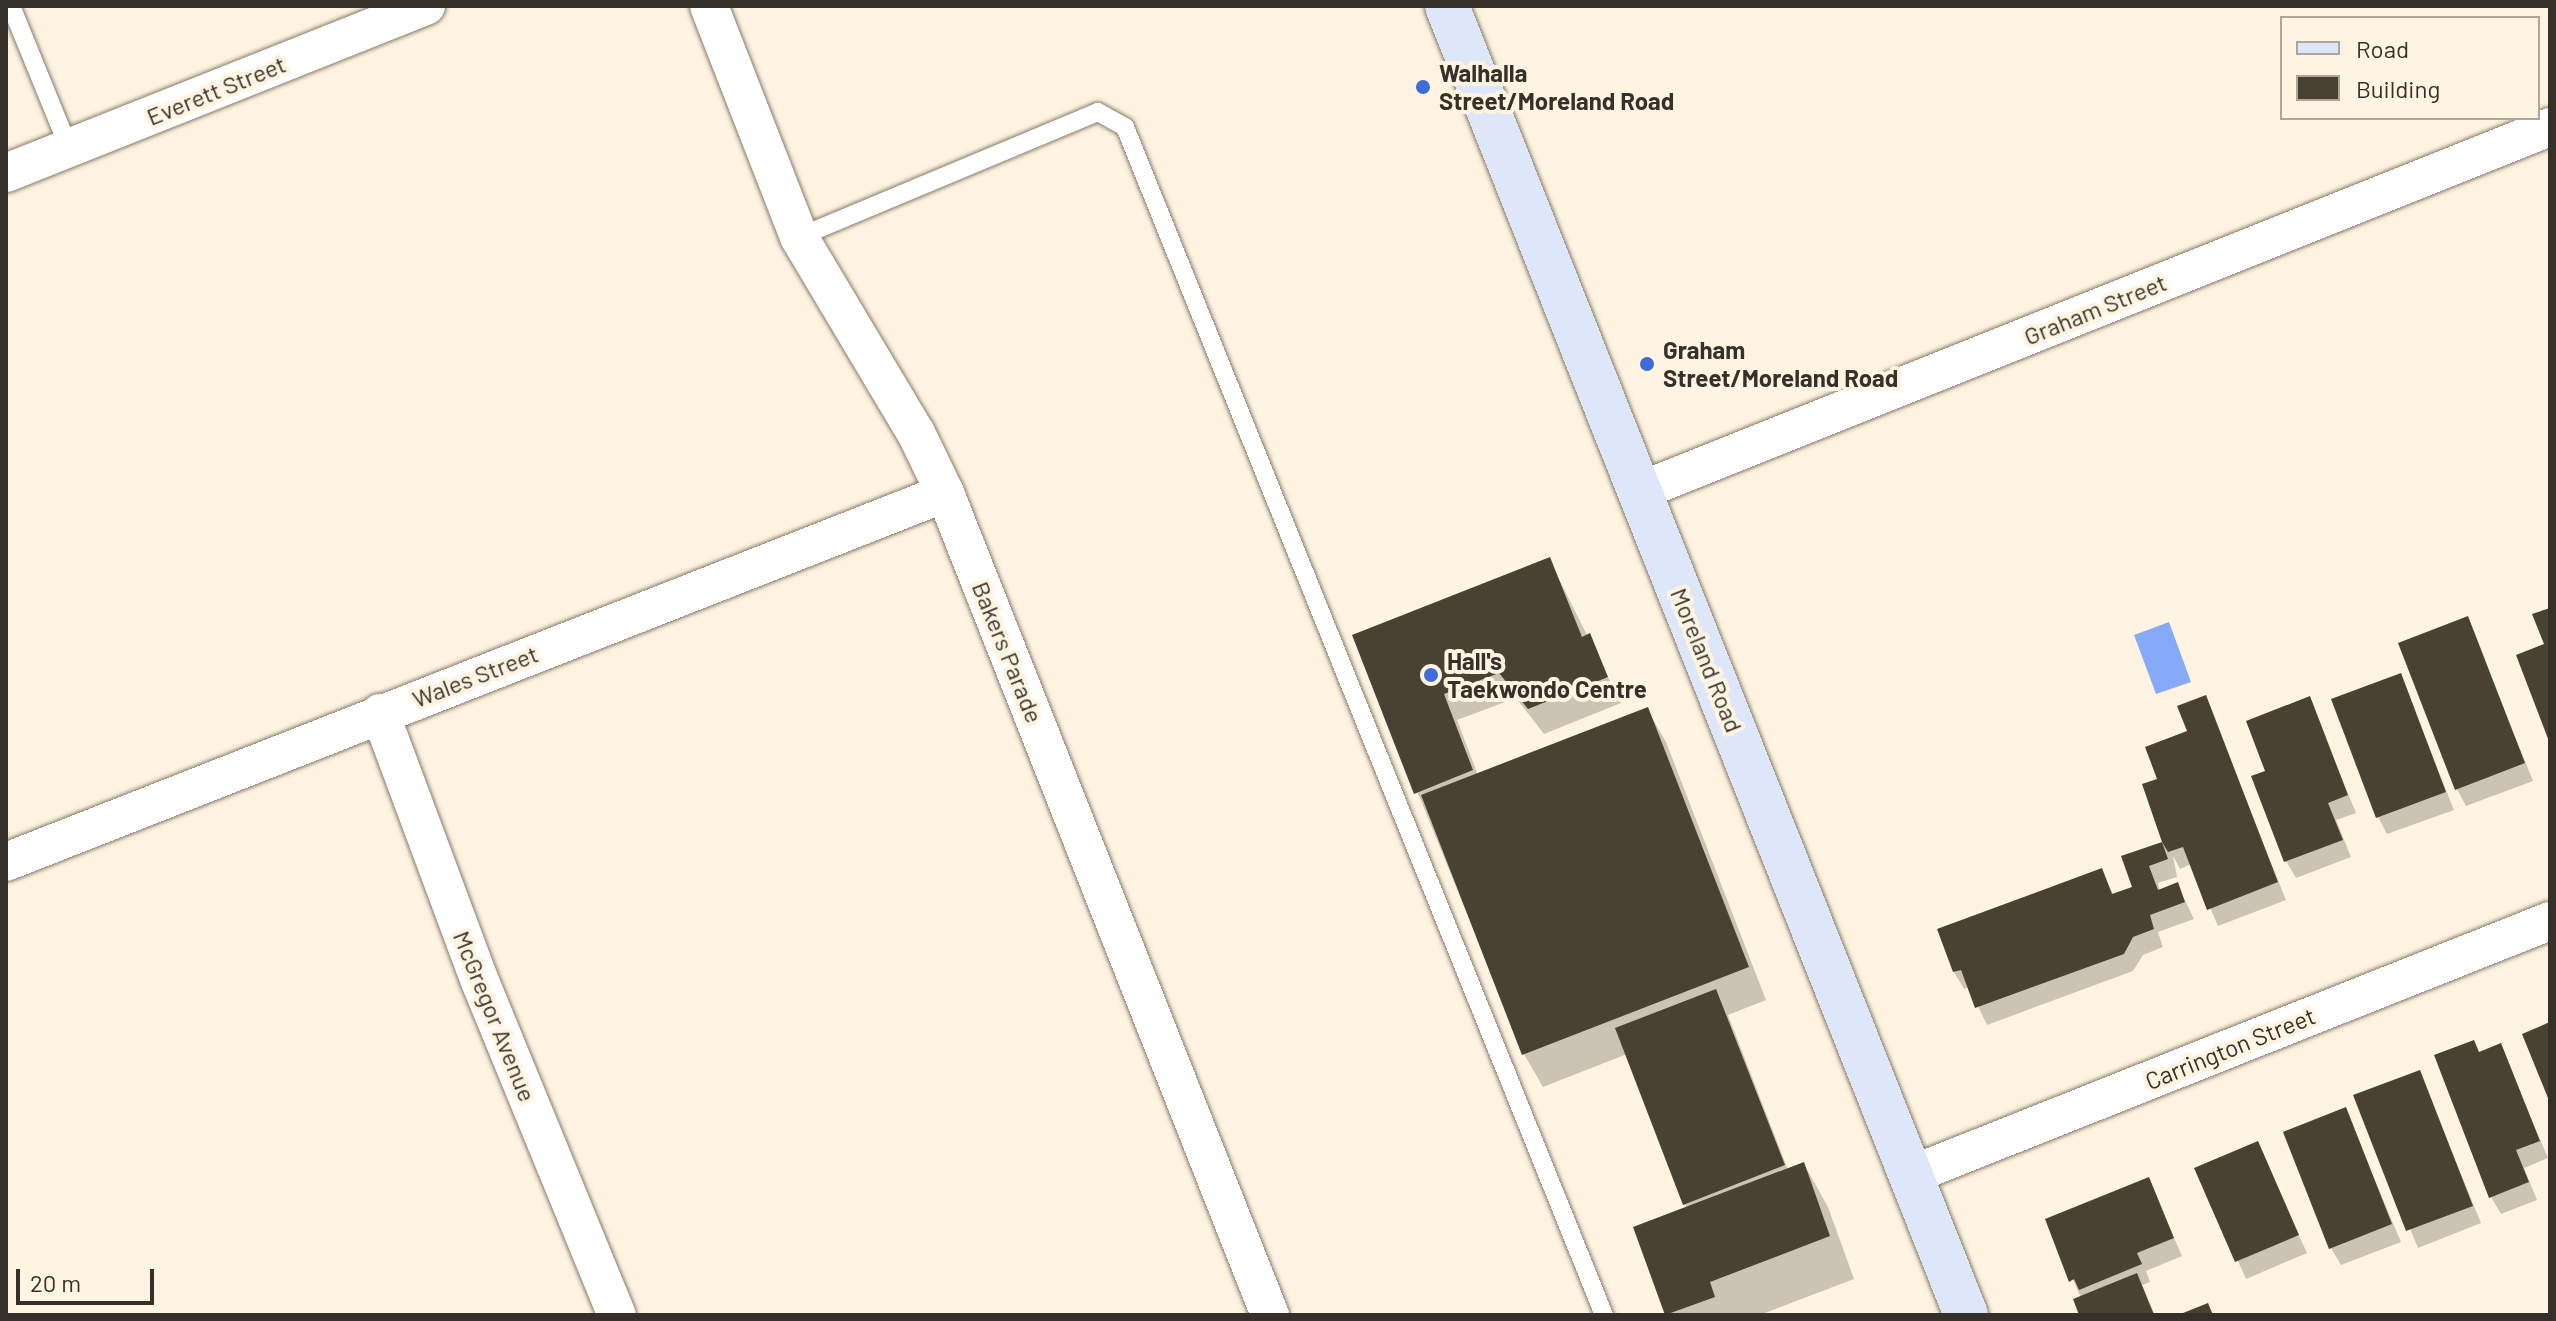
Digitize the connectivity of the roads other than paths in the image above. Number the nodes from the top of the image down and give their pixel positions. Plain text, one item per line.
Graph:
1 (11, 6) edge
2 (426, 6) edge
3 (709, 6) edge
4 (1447, 6) edge
5 (2550, 127) edge
6 (69, 148) junction
7 (6, 173) edge
8 (799, 237) junction
9 (1640, 491) junction
10 (945, 493) junction
11 (380, 713) junction
12 (6, 862) edge
13 (2550, 921) edge
14 (1911, 1175) junction
15 (617, 1315) edge
16 (1270, 1315) edge
17 (1604, 1315) edge
18 (1966, 1315) edge

1 - 6 lane
2 - 6 street, Everett Street
3 - 8 street, Bakers Parade
4 - 9 main road, Moreland Road
5 - 9 street, Graham Street
6 - 7 street, Everett Street
8 - 10 street, Bakers Parade
8 - 17 lane
9 - 14 main road, Moreland Road
10 - 11 street, Wales Street
10 - 16 street, Bakers Parade
11 - 12 street, Wales Street
11 - 15 street, McGregor Avenue
13 - 14 street, Carrington Street
14 - 18 main road, Moreland Road

